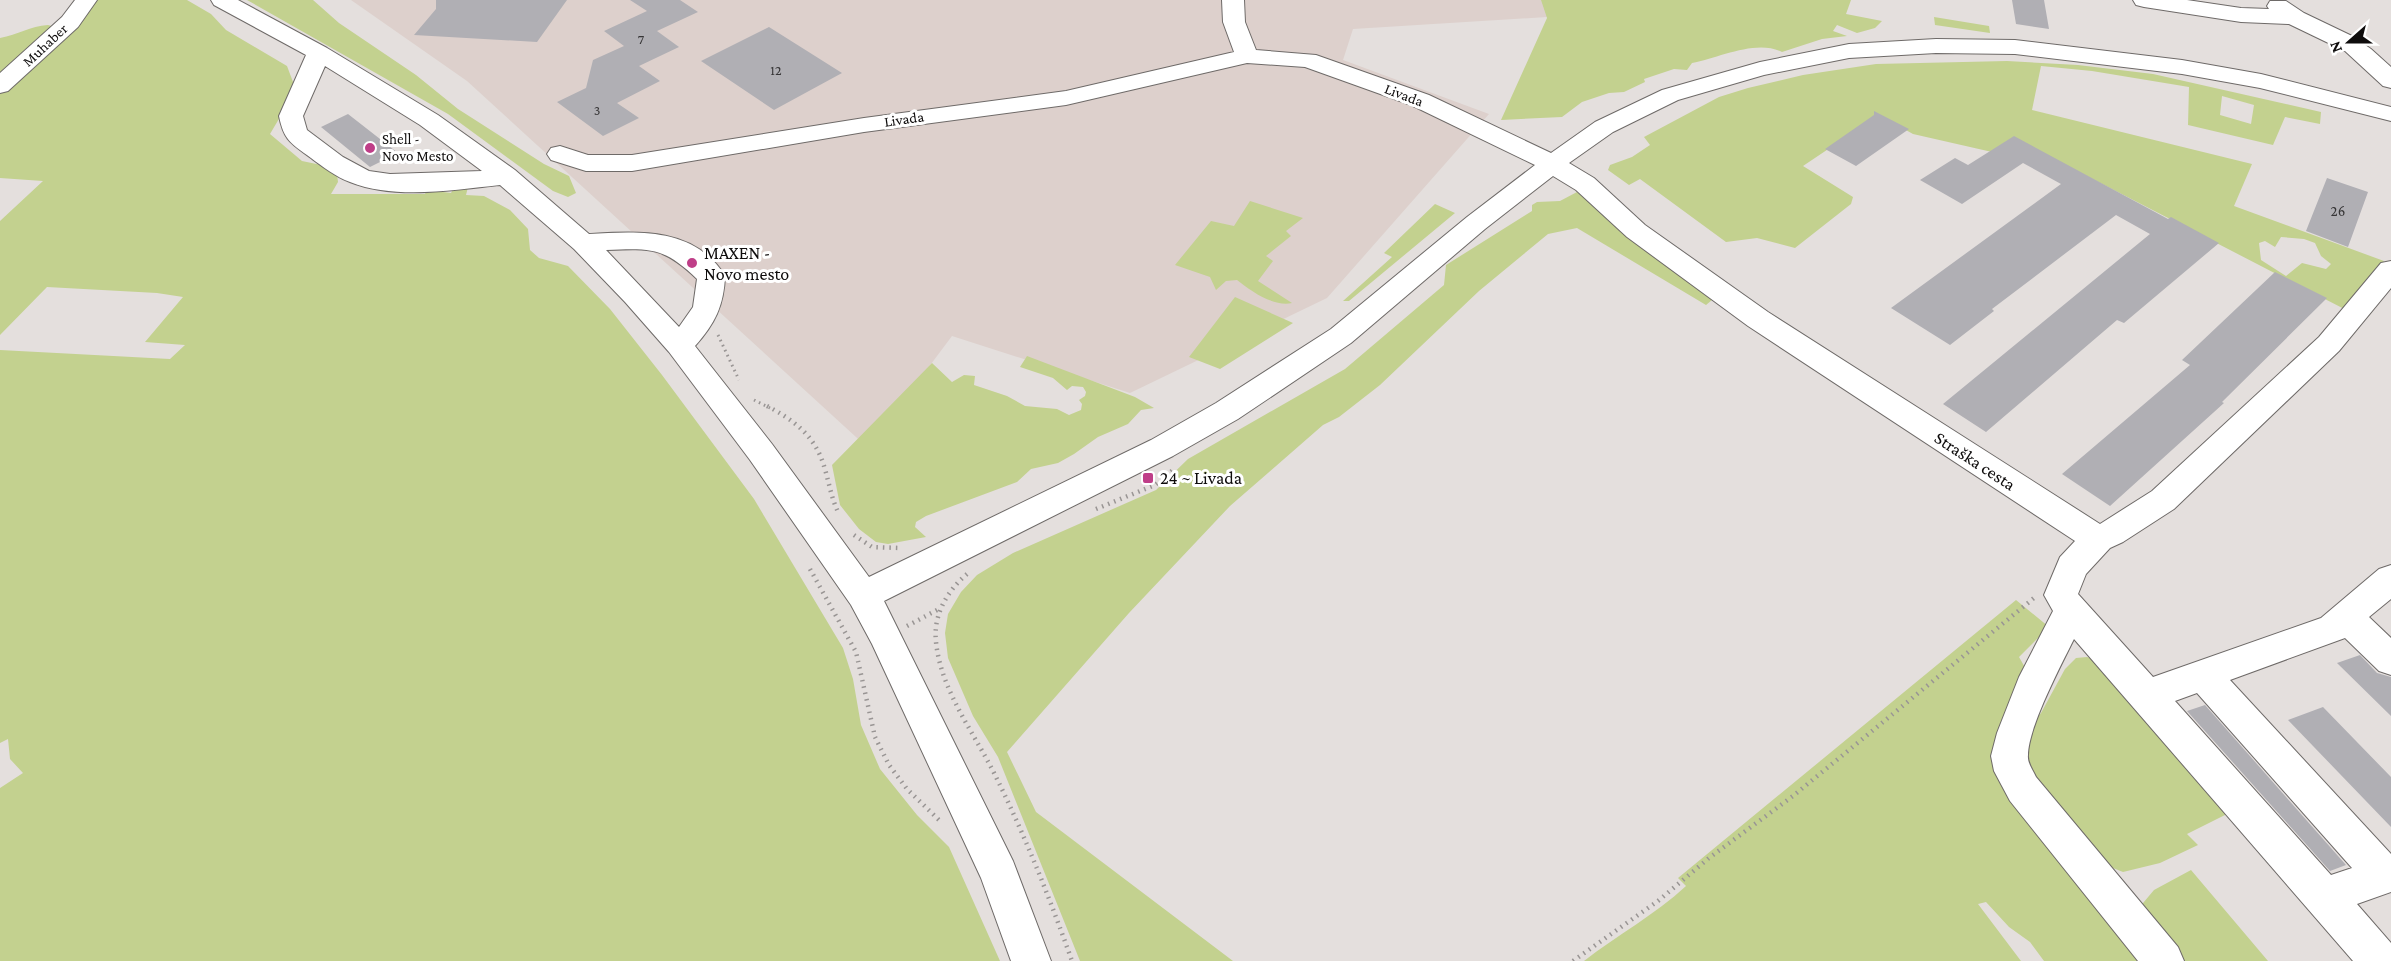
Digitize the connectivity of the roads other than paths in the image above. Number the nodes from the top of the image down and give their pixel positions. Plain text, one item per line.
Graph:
1 (86, 0) edge
2 (222, 0) edge
3 (1233, 0) edge
4 (2145, 0) edge
5 (2273, 0) edge
6 (2193, 4) edge
7 (2294, 18) junction
8 (2353, 46) junction
9 (2391, 51) edge
10 (319, 53) junction
11 (1247, 56) junction
12 (2391, 81) edge
13 (0, 86) edge
14 (2391, 114) edge
15 (560, 154) dead end
16 (1553, 165) junction
17 (506, 176) junction
18 (583, 243) junction
19 (2391, 270) edge
20 (2381, 297) edge
21 (678, 345) junction
22 (2098, 539) junction
23 (2391, 579) edge
24 (862, 595) junction
25 (2070, 611) junction
26 (2346, 617) junction
27 (2391, 660) edge
28 (2204, 675) junction
29 (2147, 695) junction
30 (2388, 874) edge
31 (2323, 897) junction
32 (1031, 961) edge
33 (2164, 961) edge
34 (2380, 961) edge

1 - 13 street, Muhaber
2 - 10 street
3 - 11 street
4 - 6 street
5 - 7 street
6 - 7 street
7 - 8 street
8 - 9 street
8 - 12 street
10 - 17 street
10 - 17 street
11 - 15 street, Livada
11 - 16 street, Livada
14 - 16 street
16 - 22 street, Straška cesta
16 - 24 street
17 - 18 street
18 - 21 street
18 - 21 street
19 - 20 street
20 - 22 street
21 - 24 street
22 - 25 street
23 - 26 street
24 - 32 street
25 - 29 street
25 - 33 street
26 - 27 street
26 - 28 street
28 - 29 street
28 - 30 street
29 - 31 street
30 - 31 street
31 - 34 street

